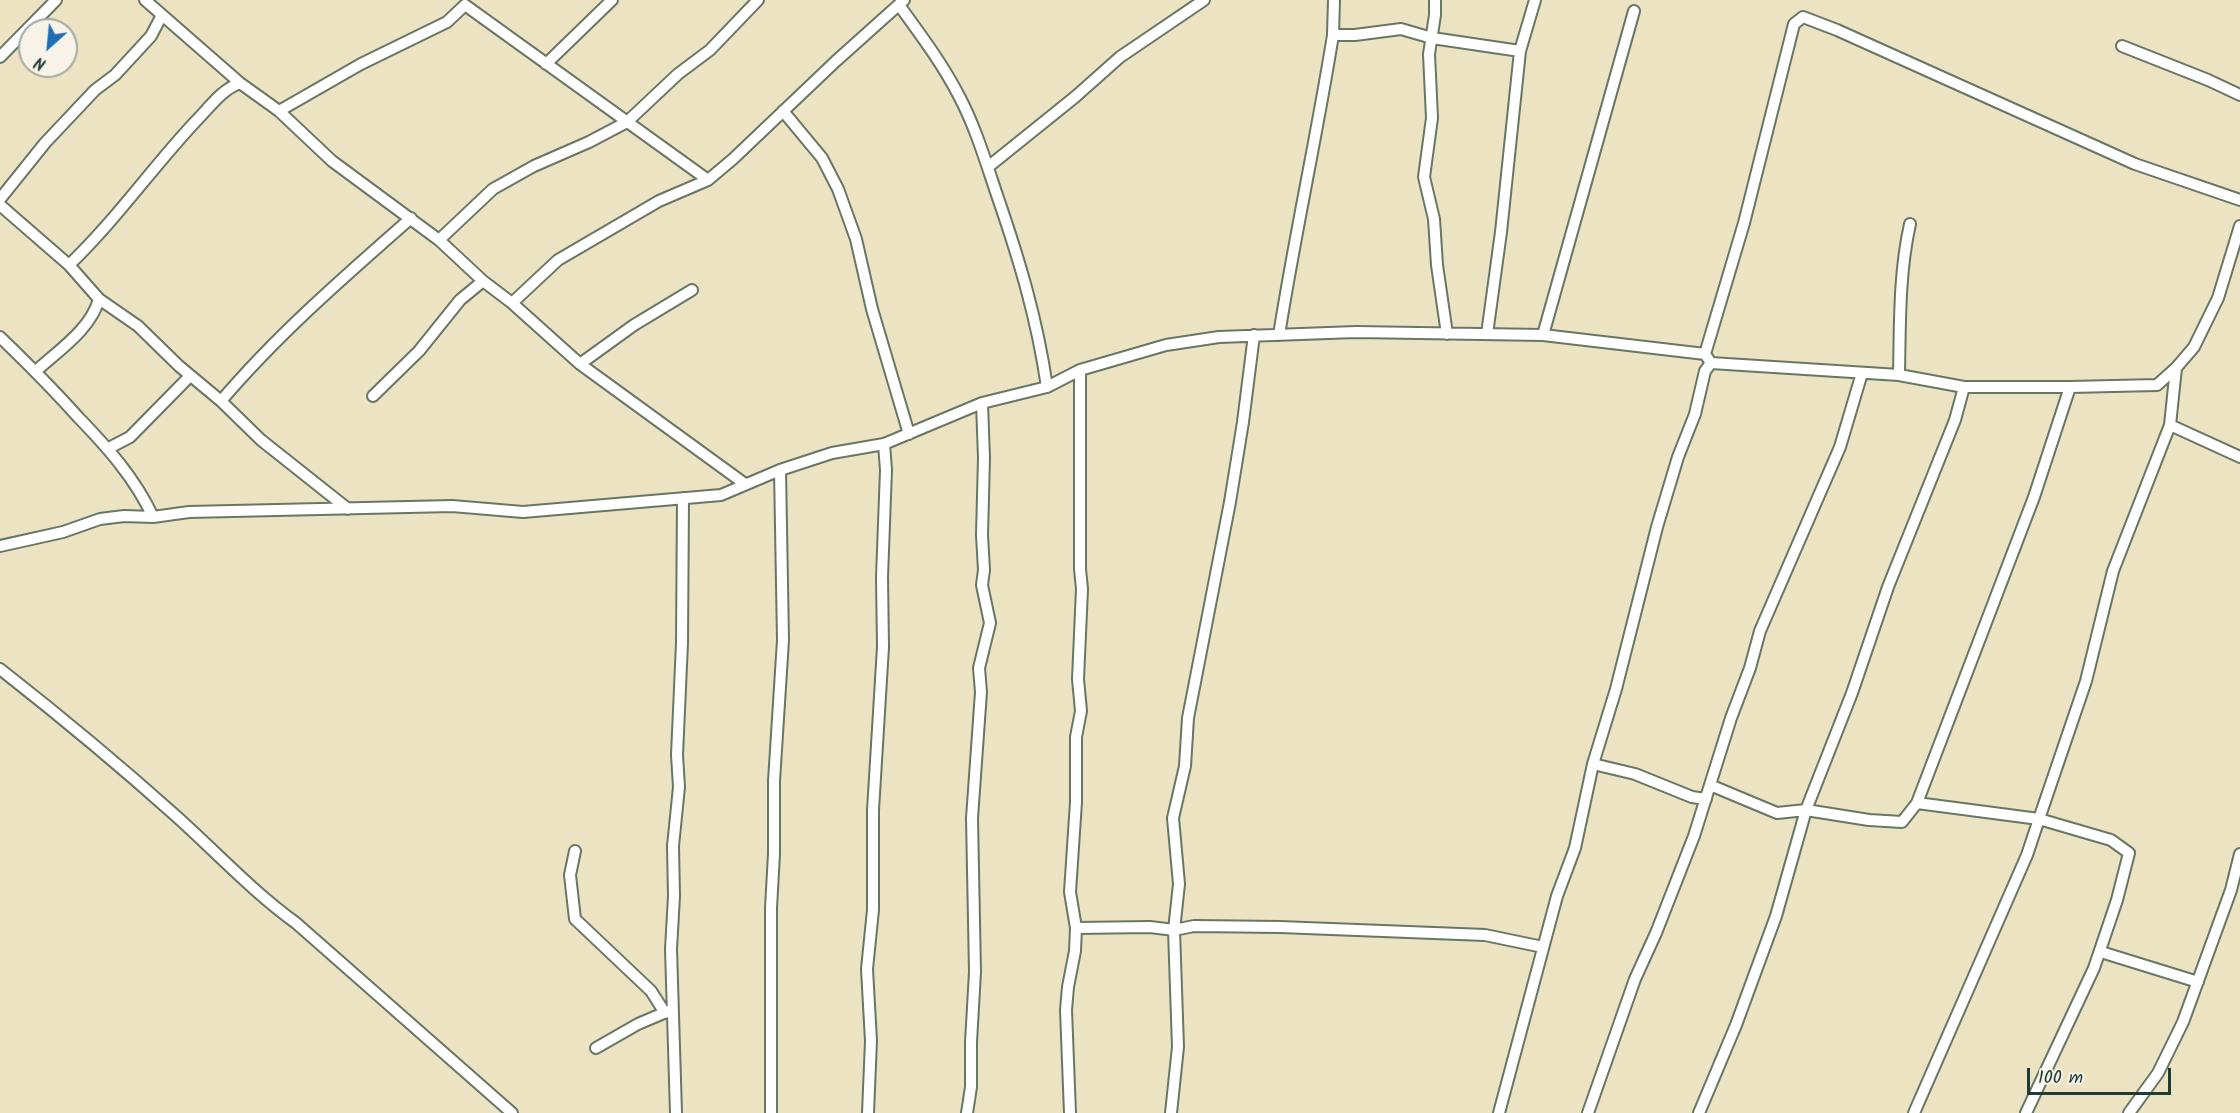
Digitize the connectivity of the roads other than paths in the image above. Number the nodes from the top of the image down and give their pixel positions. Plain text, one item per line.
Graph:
1 (57, 0) edge
2 (146, 0) edge
3 (612, 0) edge
4 (758, 0) edge
5 (1204, 0) edge
6 (1334, 0) edge
7 (1435, 0) edge
8 (1535, 0) edge
9 (901, 2) edge
10 (462, 3) edge
11 (1634, 11) dead end
12 (162, 15) junction
13 (1333, 35) junction
14 (1432, 38) junction
15 (2122, 46) dead end
16 (1520, 51) junction
17 (0, 57) edge
18 (546, 64) junction
19 (240, 83) junction
20 (2240, 95) edge
21 (279, 111) junction
22 (783, 111) junction
23 (627, 122) junction
24 (988, 167) junction
25 (708, 180) junction
26 (0, 199) edge
27 (2240, 200) edge
28 (0, 205) edge
29 (411, 218) junction
30 (1910, 224) dead end
31 (2240, 226) edge
32 (439, 240) junction
33 (69, 265) junction
34 (483, 281) junction
35 (692, 290) dead end
36 (99, 299) junction
37 (512, 303) junction
38 (1447, 334) junction
39 (1487, 334) junction
40 (1254, 335) junction
41 (1279, 335) junction
42 (1543, 335) junction
43 (0, 337) edge
44 (1708, 359) junction
45 (580, 364) junction
46 (2176, 368) junction
47 (1080, 370) junction
48 (36, 371) junction
49 (1862, 373) junction
50 (1899, 375) junction
51 (190, 376) junction
52 (1047, 387) junction
53 (1964, 387) junction
54 (2070, 387) junction
55 (373, 396) dead end
56 (220, 401) junction
57 (982, 404) junction
58 (2170, 425) junction
59 (909, 434) junction
60 (884, 444) junction
61 (109, 448) junction
62 (2240, 457) edge
63 (780, 470) junction
64 (745, 484) junction
65 (683, 498) junction
66 (348, 509) junction
67 (153, 517) junction
68 (1, 544) edge
69 (0, 669) edge
70 (1593, 764) junction
71 (1710, 785) junction
72 (1706, 799) junction
73 (1917, 803) junction
74 (1806, 810) junction
75 (2039, 819) junction
76 (575, 851) dead end
77 (2240, 854) edge
78 (1076, 928) junction
79 (1174, 930) junction
80 (1543, 947) junction
81 (2101, 952) junction
82 (2198, 982) junction
83 (669, 1011) junction
84 (596, 1048) dead end
85 (512, 1113) edge
86 (676, 1113) edge
87 (771, 1113) edge
88 (868, 1113) edge
89 (967, 1113) edge
90 (1070, 1113) edge
91 (1171, 1113) edge
92 (1499, 1113) edge
93 (1587, 1113) edge
94 (1699, 1113) edge
95 (1914, 1113) edge
96 (2026, 1113) edge
97 (2129, 1113) edge

1 - 17 street
2 - 12 street
3 - 18 street
4 - 23 street
5 - 24 street
6 - 13 street
7 - 14 street
8 - 16 street
9 - 22 street
9 - 24 street
10 - 18 street
10 - 21 street
11 - 42 street
12 - 19 street
12 - 26 street
13 - 14 street
13 - 41 street
14 - 16 street
14 - 38 street
15 - 20 street
16 - 39 street
18 - 23 street
19 - 21 street
19 - 33 street
21 - 29 street
22 - 25 street
22 - 59 street
23 - 25 street
23 - 32 street
24 - 52 street
25 - 37 street
27 - 44 street
28 - 33 street
29 - 32 street
29 - 56 street
30 - 50 street
31 - 46 street
32 - 34 street
33 - 36 street
34 - 37 street
34 - 55 street
35 - 45 street
36 - 48 street
36 - 51 street
37 - 45 street
38 - 39 street
38 - 41 street
39 - 42 street
40 - 41 street
40 - 47 street
40 - 79 street
42 - 44 street
43 - 48 street
44 - 49 street
44 - 70 street
45 - 64 street
46 - 54 street
46 - 58 street
47 - 52 street
47 - 78 street
48 - 61 street
49 - 50 street
49 - 71 street
50 - 53 street
51 - 56 street
51 - 61 street
52 - 57 street
53 - 54 street
53 - 74 street
54 - 73 street
56 - 66 street
57 - 59 street
57 - 89 street
58 - 62 street
58 - 75 street
59 - 60 street
60 - 63 street
60 - 88 street
61 - 67 street
63 - 64 street
63 - 87 street
64 - 65 street
65 - 66 street
65 - 83 street
66 - 67 street
67 - 68 street
69 - 85 street
70 - 72 street
70 - 80 street
71 - 72 street
71 - 74 street
72 - 93 street
73 - 74 street
73 - 75 street
74 - 94 street
75 - 81 street
75 - 95 street
76 - 83 street
77 - 82 street
78 - 79 street
78 - 90 street
79 - 80 street
79 - 91 street
80 - 92 street
81 - 82 street
81 - 96 street
82 - 97 street
83 - 84 street
83 - 86 street

